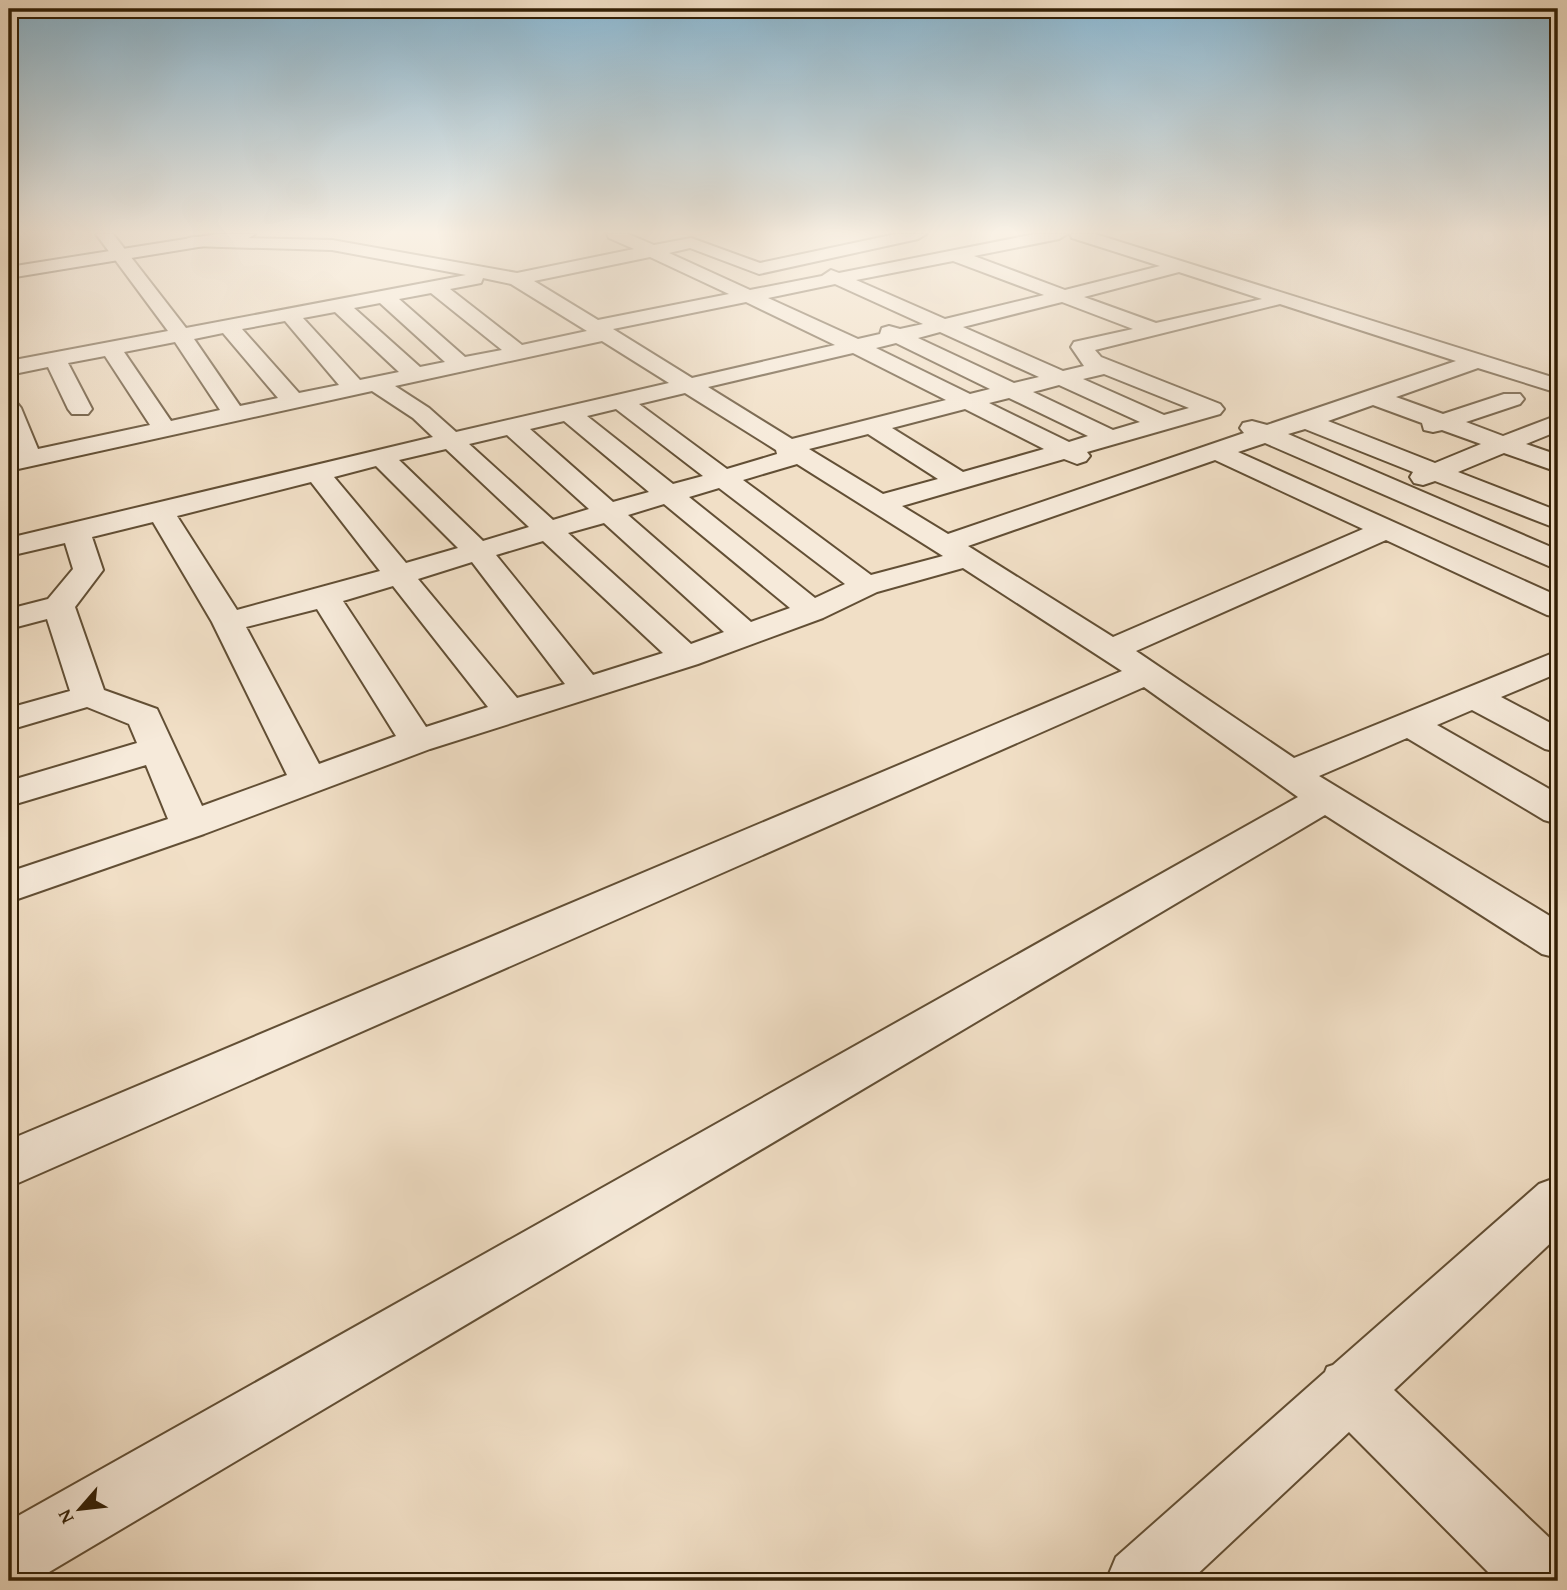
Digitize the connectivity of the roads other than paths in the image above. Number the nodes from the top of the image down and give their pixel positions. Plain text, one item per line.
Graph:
1 (161, 308) edge
2 (321, 308) edge
3 (343, 308) edge
4 (398, 308) edge
5 (462, 308) edge
6 (560, 308) edge
7 (697, 308) edge
8 (776, 308) edge
9 (903, 308) edge
10 (959, 308) edge
11 (1007, 308) edge
12 (1033, 308) edge
13 (1126, 308) edge
14 (1229, 308) edge
15 (1248, 308) edge
16 (1312, 308) edge
17 (1237, 311) junction
18 (289, 314) junction
19 (978, 316) junction
20 (863, 319) dead end
21 (1156, 319) junction
22 (1062, 320) dead end
23 (940, 325) junction
24 (228, 326) junction
25 (1088, 330) dead end
26 (599, 331) junction
27 (1016, 331) dead end
28 (181, 335) junction
29 (897, 336) junction
30 (1113, 340) junction
31 (855, 346) junction
32 (110, 348) junction
33 (1067, 352) dead end
34 (519, 353) junction
35 (55, 359) junction
36 (1478, 361) junction
37 (1099, 364) junction
38 (461, 365) junction
39 (9, 368) edge
40 (416, 375) junction
41 (1438, 375) junction
42 (1063, 377) junction
43 (365, 386) junction
44 (1558, 386) edge
45 (690, 387) junction
46 (1014, 390) junction
47 (1374, 397) junction
48 (1513, 399) junction
49 (970, 401) junction
50 (293, 402) junction
51 (622, 402) junction
52 (9, 408) edge
53 (1212, 409) junction
54 (570, 414) junction
55 (235, 415) junction
56 (1558, 415) edge
57 (1305, 420) junction
58 (1441, 421) junction
59 (1558, 422) edge
60 (1162, 423) junction
61 (872, 426) junction
62 (513, 427) junction
63 (165, 430) junction
64 (1264, 434) junction
65 (1111, 438) junction
66 (451, 441) junction
67 (98, 444) junction
68 (1503, 444) junction
69 (788, 447) junction
70 (1376, 449) junction
71 (1067, 450) junction
72 (1216, 451) junction
73 (380, 457) junction
74 (19, 461) edge
75 (1558, 464) edge
76 (1434, 472) junction
77 (1558, 472) edge
78 (317, 473) junction
79 (723, 478) junction
80 (960, 481) junction
81 (1122, 483) junction
82 (1392, 490) junction
83 (668, 494) junction
84 (1501, 499) junction
85 (879, 503) junction
86 (1344, 509) junction
87 (161, 512) junction
88 (608, 512) junction
89 (1558, 521) edge
90 (1386, 529) junction
91 (548, 530) junction
92 (1558, 531) edge
93 (76, 533) junction
94 (1521, 545) junction
95 (9, 547) edge
96 (956, 551) junction
97 (478, 552) junction
98 (1558, 561) edge
99 (401, 574) junction
100 (866, 586) junction
101 (325, 597) junction
102 (59, 606) junction
103 (1558, 608) edge
104 (812, 611) junction
105 (9, 619) edge
106 (228, 622) junction
107 (746, 635) junction
108 (1111, 650) junction
109 (686, 657) junction
110 (1552, 670) edge
111 (1147, 673) junction
112 (586, 688) junction
113 (89, 696) junction
114 (1474, 697) junction
115 (510, 712) junction
116 (9, 719) edge
117 (1410, 724) junction
118 (417, 741) junction
119 (1558, 741) edge
120 (157, 749) junction
121 (309, 781) junction
122 (1307, 786) junction
123 (9, 794) edge
124 (1558, 811) edge
125 (190, 825) junction
126 (9, 887) edge
127 (1558, 942) edge
128 (9, 1164) edge
129 (1552, 1217) edge
130 (1349, 1389) junction
131 (9, 1558) edge
132 (1543, 1572) edge
133 (1140, 1581) edge

1 - 28 street
2 - 18 street
3 - 40 street
4 - 38 street
5 - 34 street
6 - 26 street
7 - 26 street
8 - 31 street
9 - 23 street
10 - 19 street
11 - 19 street
12 - 22 street
13 - 21 street
14 - 17 street
15 - 17 street
16 - 36 street
17 - 21 street
18 - 24 street
18 - 43 street
19 - 23 street
19 - 27 street
20 - 29 street
21 - 30 street
23 - 29 street
23 - 42 street
24 - 28 street
24 - 50 street
25 - 30 street
26 - 34 street
26 - 45 street
28 - 32 street
28 - 55 street
29 - 31 street
29 - 46 street
30 - 37 street
31 - 45 street
31 - 49 street
32 - 35 street
32 - 63 street
33 - 37 street
34 - 38 street
35 - 39 street
35 - 67 street
36 - 41 street
36 - 44 street
37 - 42 street
37 - 53 street
38 - 40 street
40 - 43 street
41 - 47 street
41 - 48 street
42 - 46 street
42 - 60 street
43 - 50 street
43 - 66 street
45 - 51 street
45 - 69 street
46 - 49 street
46 - 65 street
47 - 57 street
47 - 58 street
48 - 56 street
48 - 58 street
49 - 61 street
49 - 71 street
50 - 55 street
51 - 54 street
51 - 79 street
52 - 74 street
53 - 60 street
53 - 64 street
54 - 62 street
54 - 83 street
55 - 63 street
57 - 64 street
57 - 70 street
58 - 68 street
58 - 70 street
59 - 68 street
60 - 65 street
61 - 69 street
61 - 80 street
62 - 66 street
62 - 88 street
63 - 67 street
64 - 72 street
64 - 82 street
65 - 71 street
66 - 73 street
66 - 91 street
67 - 74 street
68 - 75 street
68 - 76 street
69 - 79 street
69 - 85 street
70 - 76 street
71 - 80 street
71 - 81 street
72 - 81 street
72 - 86 street
73 - 78 street
73 - 97 street
76 - 82 street
76 - 84 street
77 - 84 street
78 - 87 street
78 - 99 street
79 - 83 street
79 - 100 street
80 - 85 street
81 - 96 street
82 - 86 street
82 - 94 street
83 - 88 street
83 - 104 street
84 - 89 street
85 - 96 street
86 - 90 street
87 - 93 street
87 - 106 street
88 - 91 street
88 - 107 street
90 - 103 street
90 - 108 street
91 - 97 street
91 - 109 street
92 - 94 street
93 - 95 street
93 - 102 street
94 - 98 street
96 - 100 street
96 - 108 street
97 - 99 street
97 - 112 street
99 - 101 street
99 - 115 street
100 - 104 street
101 - 106 street
101 - 118 street
102 - 105 street
102 - 113 street
104 - 107 street
106 - 121 street
107 - 109 street
108 - 111 street
109 - 112 street
110 - 114 street
111 - 122 street
111 - 128 street
112 - 115 street
113 - 116 street
113 - 120 street
114 - 117 street
114 - 119 street
115 - 118 street
117 - 122 street
117 - 124 street
118 - 121 street
120 - 123 street
120 - 125 street
121 - 125 street
122 - 127 street
122 - 131 street
125 - 126 street
129 - 130 street
130 - 132 street
130 - 133 street

